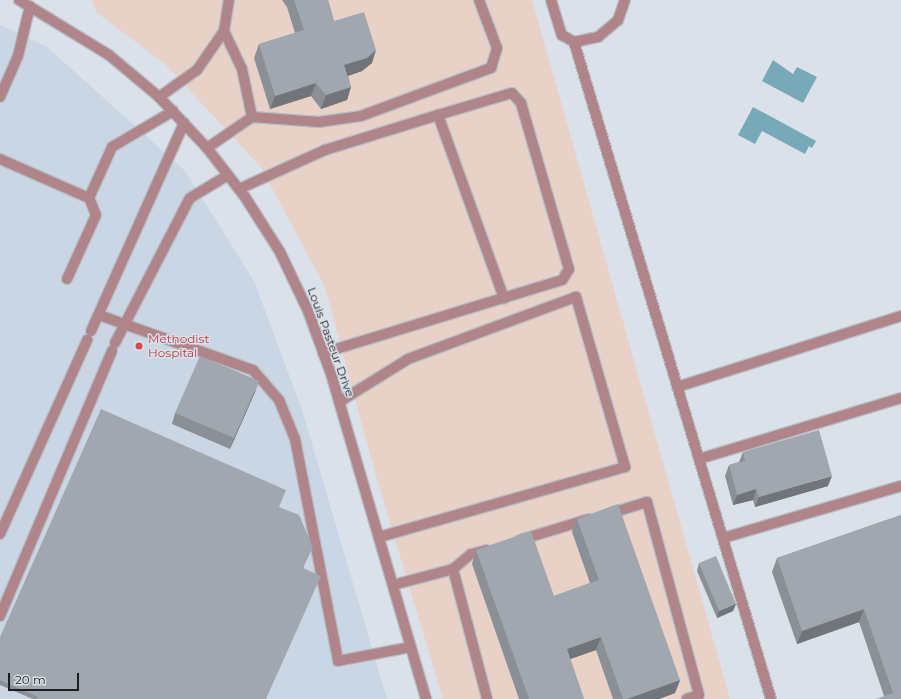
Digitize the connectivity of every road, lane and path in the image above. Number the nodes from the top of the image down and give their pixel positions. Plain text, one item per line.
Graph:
1 (19, 0) edge
2 (229, 0) edge
3 (479, 0) edge
4 (551, 0) edge
5 (625, 0) edge
6 (31, 3) edge
7 (224, 32) junction
8 (574, 42) junction
9 (0, 97) edge
10 (159, 97) junction
11 (173, 111) junction
12 (438, 115) junction
13 (252, 117) junction
14 (184, 123) junction
15 (207, 148) junction
16 (0, 159) edge
17 (228, 175) junction
18 (239, 189) junction
19 (88, 198) junction
20 (67, 279) dead end
21 (504, 298) junction
22 (99, 315) junction
23 (901, 316) edge
24 (124, 324) junction
25 (323, 353) junction
26 (677, 387) junction
27 (901, 398) edge
28 (339, 402) junction
29 (699, 459) junction
30 (901, 486) edge
31 (0, 534) edge
32 (379, 537) junction
33 (723, 538) junction
34 (510, 543) edge
35 (494, 547) edge
36 (453, 569) junction
37 (393, 585) junction
38 (0, 616) edge
39 (411, 647) junction
40 (426, 699) edge
41 (487, 699) edge
42 (687, 699) edge
43 (771, 699) edge

1 - 6 street, Louis Pasteur Drive
2 - 7 street
3 - 13 street
4 - 8 street
5 - 8 street
6 - 9 street
6 - 10 street, Louis Pasteur Drive
7 - 10 street
7 - 13 street
8 - 26 street
10 - 11 street, Louis Pasteur Drive
11 - 14 street, Louis Pasteur Drive
11 - 19 street
12 - 18 street
12 - 21 street
12 - 21 street
13 - 15 street
14 - 15 street, Louis Pasteur Drive
14 - 22 street
15 - 17 street, Louis Pasteur Drive
16 - 19 street
17 - 18 street, Louis Pasteur Drive
17 - 24 street
18 - 25 street, Louis Pasteur Drive
19 - 20 street
21 - 25 street
22 - 24 street
22 - 31 street
23 - 26 street
24 - 38 street
24 - 39 street
25 - 28 street, Louis Pasteur Drive
26 - 29 street
27 - 29 street
28 - 32 street, Louis Pasteur Drive
28 - 32 street
29 - 33 street
30 - 33 street
32 - 37 street, Louis Pasteur Drive
33 - 43 street
34 - 42 street
35 - 36 street
36 - 37 street
36 - 41 street
37 - 39 street, Louis Pasteur Drive
39 - 40 street, Louis Pasteur Drive

